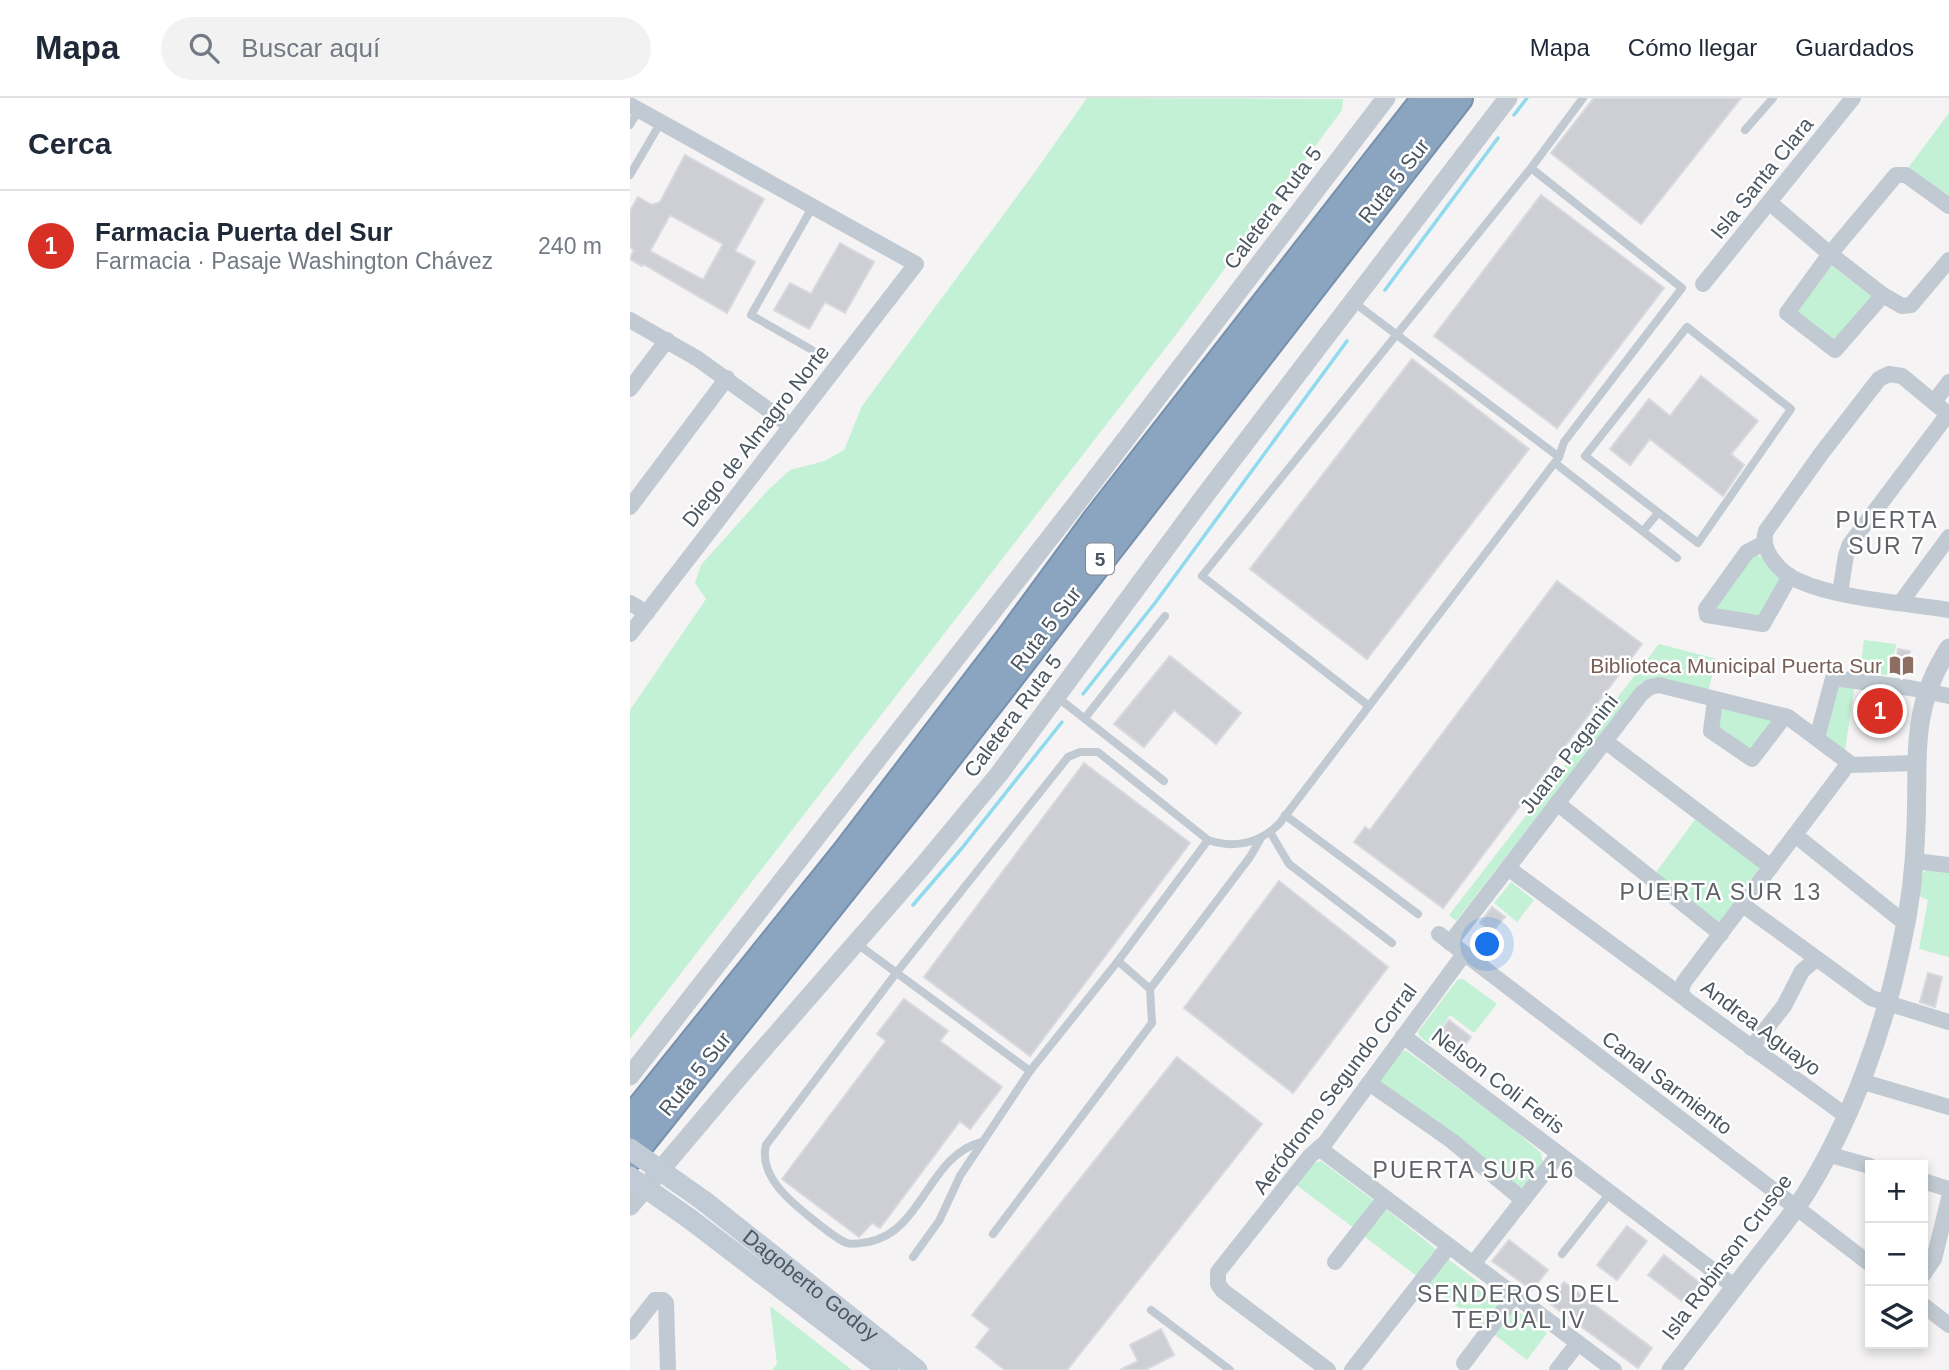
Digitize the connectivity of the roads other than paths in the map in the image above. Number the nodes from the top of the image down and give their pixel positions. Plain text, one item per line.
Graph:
1 (1386, 98) edge
2 (1427, 98) edge
3 (1458, 98) edge
4 (1508, 98) edge
5 (1583, 98) edge
6 (1773, 98) edge
7 (1853, 98) edge
8 (634, 107) edge
9 (661, 122) junction
10 (630, 125) edge
11 (1745, 130) dead end
12 (1531, 168) junction
13 (630, 175) edge
14 (1770, 202) junction
15 (813, 206) junction
16 (1949, 206) edge
17 (1830, 254) junction
18 (1949, 260) edge
19 (1703, 284) dead end
20 (1883, 295) junction
21 (1352, 302) junction
22 (630, 320) edge
23 (1397, 334) junction
24 (667, 340) junction
25 (812, 350) dead end
26 (727, 378) junction
27 (1949, 382) edge
28 (630, 389) edge
29 (1934, 402) junction
30 (1949, 414) edge
31 (791, 426) junction
32 (1557, 460) junction
33 (630, 507) edge
34 (1658, 513) junction
35 (1643, 531) junction
36 (1949, 537) edge
37 (1764, 542) junction
38 (1677, 558) dead end
39 (1790, 576) junction
40 (1840, 593) junction
41 (1901, 602) junction
42 (630, 603) edge
43 (1949, 610) edge
44 (647, 613) junction
45 (1166, 616) dead end
46 (630, 634) edge
47 (1949, 648) edge
48 (1926, 692) junction
49 (1949, 696) edge
50 (1057, 697) junction
51 (1715, 700) junction
52 (1369, 706) junction
53 (1786, 716) junction
54 (1085, 718) junction
55 (1817, 738) junction
56 (1605, 741) junction
57 (1849, 763) junction
58 (1916, 763) junction
59 (1164, 781) dead end
60 (1557, 803) junction
61 (1285, 815) junction
62 (1270, 832) junction
63 (1795, 835) junction
64 (1261, 838) junction
65 (1208, 840) junction
66 (1914, 860) junction
67 (1949, 864) edge
68 (1771, 867) junction
69 (1508, 868) junction
70 (1743, 905) junction
71 (1418, 914) dead end
72 (1906, 924) junction
73 (1721, 934) junction
74 (1444, 938) joint
75 (856, 943) junction
76 (1392, 943) dead end
77 (1464, 954) junction
78 (1815, 960) junction
79 (1118, 961) junction
80 (897, 972) junction
81 (1150, 989) junction
82 (1683, 997) junction
83 (1887, 1005) junction
84 (1949, 1022) edge
85 (1403, 1036) junction
86 (1751, 1048) junction
87 (1030, 1071) junction
88 (630, 1076) edge
89 (1860, 1081) junction
90 (1369, 1083) junction
91 (1949, 1107) edge
92 (1845, 1115) junction
93 (630, 1122) edge
94 (982, 1142) junction
95 (1319, 1148) junction
96 (630, 1149) edge
97 (1559, 1154) junction
98 (1827, 1154) junction
99 (630, 1156) edge
100 (1865, 1165) edge
101 (630, 1177) edge
102 (1928, 1183) edge
103 (1949, 1189) edge
104 (1610, 1193) junction
105 (1385, 1198) junction
106 (1949, 1198) edge
107 (1523, 1200) junction
108 (630, 1206) edge
109 (1796, 1208) junction
110 (993, 1234) dead end
111 (1449, 1246) junction
112 (1562, 1254) dead end
113 (913, 1257) dead end
114 (1865, 1260) edge
115 (1335, 1262) dead end
116 (1473, 1265) junction
117 (1928, 1268) edge
118 (1735, 1287) junction
119 (1515, 1295) junction
120 (1928, 1308) edge
121 (1151, 1310) dead end
122 (839, 1320) junction
123 (1949, 1325) edge
124 (630, 1332) edge
125 (1578, 1343) junction
126 (1465, 1363) dead end
127 (876, 1367) edge
128 (668, 1370) edge
129 (917, 1370) edge
130 (1230, 1370) edge
131 (1328, 1370) edge
132 (1352, 1370) edge
133 (1557, 1370) edge
134 (1614, 1370) edge
135 (1671, 1370) edge

1 - 88 street, Caletera Ruta 5
2 - 93 highway, Ruta 5 Sur / 5
3 - 99 highway, Ruta 5 Sur / 5
4 - 21 street, Caletera Ruta 5
5 - 12 lane
6 - 11 lane
7 - 14 street, Isla Santa Clara
8 - 9 street
8 - 10 lane
9 - 13 lane
9 - 15 street
12 - 23 lane
12 - 32 lane
14 - 17 street
14 - 19 street, Isla Santa Clara
15 - 25 lane
15 - 31 street, Diego de Almagro Norte
16 - 17 street
17 - 20 street
17 - 20 street
18 - 20 street
21 - 23 lane
21 - 50 street, Caletera Ruta 5
22 - 24 street
23 - 32 lane
23 - 52 lane
24 - 26 street
24 - 28 street
26 - 31 street
26 - 33 street
27 - 29 street
29 - 30 street
29 - 37 street
30 - 40 street
31 - 44 street, Diego de Almagro Norte
32 - 35 lane
32 - 52 lane
34 - 34 lane
34 - 35 lane
35 - 38 lane
36 - 41 street
37 - 39 street
37 - 39 street
39 - 40 street
40 - 41 street
41 - 43 street
42 - 44 street
44 - 46 street, Diego de Almagro Norte
45 - 54 lane
47 - 48 street, Isla Robinson Crusoe
48 - 49 street
48 - 55 street
48 - 58 street, Isla Robinson Crusoe
50 - 54 lane
50 - 75 street, Caletera Ruta 5
51 - 53 street, Juana Paganini
51 - 53 street
51 - 56 street, Juana Paganini
52 - 61 lane
53 - 55 street, Juana Paganini
54 - 59 lane
55 - 57 street, Juana Paganini
56 - 60 street, Juana Paganini
56 - 68 street
57 - 58 street
57 - 63 street, Andrea Aguayo
58 - 66 street, Isla Robinson Crusoe
60 - 69 street, Juana Paganini
60 - 73 street
61 - 62 lane
61 - 71 lane
62 - 64 lane
62 - 76 lane
63 - 68 street, Andrea Aguayo
63 - 72 street
64 - 65 lane
64 - 81 lane
65 - 79 lane
65 - 80 lane
66 - 67 street
66 - 72 street, Isla Robinson Crusoe
68 - 70 street, Andrea Aguayo
69 - 74 street, Juana Paganini
69 - 82 street
70 - 73 street, Andrea Aguayo
70 - 78 street
72 - 83 street, Isla Robinson Crusoe
73 - 82 street, Andrea Aguayo
74 - 77 street, Canal Sarmiento
75 - 80 lane
75 - 108 street, Caletera Ruta 5
77 - 85 street, Aeródromo Segundo Corral
77 - 109 street, Canal Sarmiento
78 - 83 street
78 - 86 street
79 - 81 lane
79 - 87 lane
80 - 87 lane
80 - 94 lane
81 - 110 lane
82 - 86 street, Andrea Aguayo
83 - 84 street
83 - 89 street, Isla Robinson Crusoe
85 - 90 street, Aeródromo Segundo Corral
85 - 97 street, Nelson Coli Feris
86 - 92 street, Andrea Aguayo
87 - 94 lane
89 - 91 street
89 - 92 street, Isla Robinson Crusoe
90 - 95 street, Aeródromo Segundo Corral
90 - 107 street
92 - 98 street, Isla Robinson Crusoe
94 - 113 lane
95 - 105 street
95 - 131 street, Aeródromo Segundo Corral
96 - 122 main road, Dagoberto Godoy, bridge
97 - 104 street, Nelson Coli Feris
97 - 107 street
98 - 100 street
98 - 109 street, Isla Robinson Crusoe
101 - 122 main road, Dagoberto Godoy, bridge
102 - 103 street
104 - 112 lane
104 - 118 street, Nelson Coli Feris
105 - 111 street
105 - 115 street
106 - 117 street
107 - 116 street
109 - 114 street, Canal Sarmiento
109 - 118 street, Isla Robinson Crusoe
111 - 116 street
111 - 132 street
116 - 119 street
118 - 135 street, Isla Robinson Crusoe
119 - 125 street
119 - 126 street
120 - 123 street
121 - 130 lane
122 - 127 main road, Dagoberto Godoy
122 - 129 main road, Dagoberto Godoy
124 - 128 street
125 - 133 street
125 - 134 street

